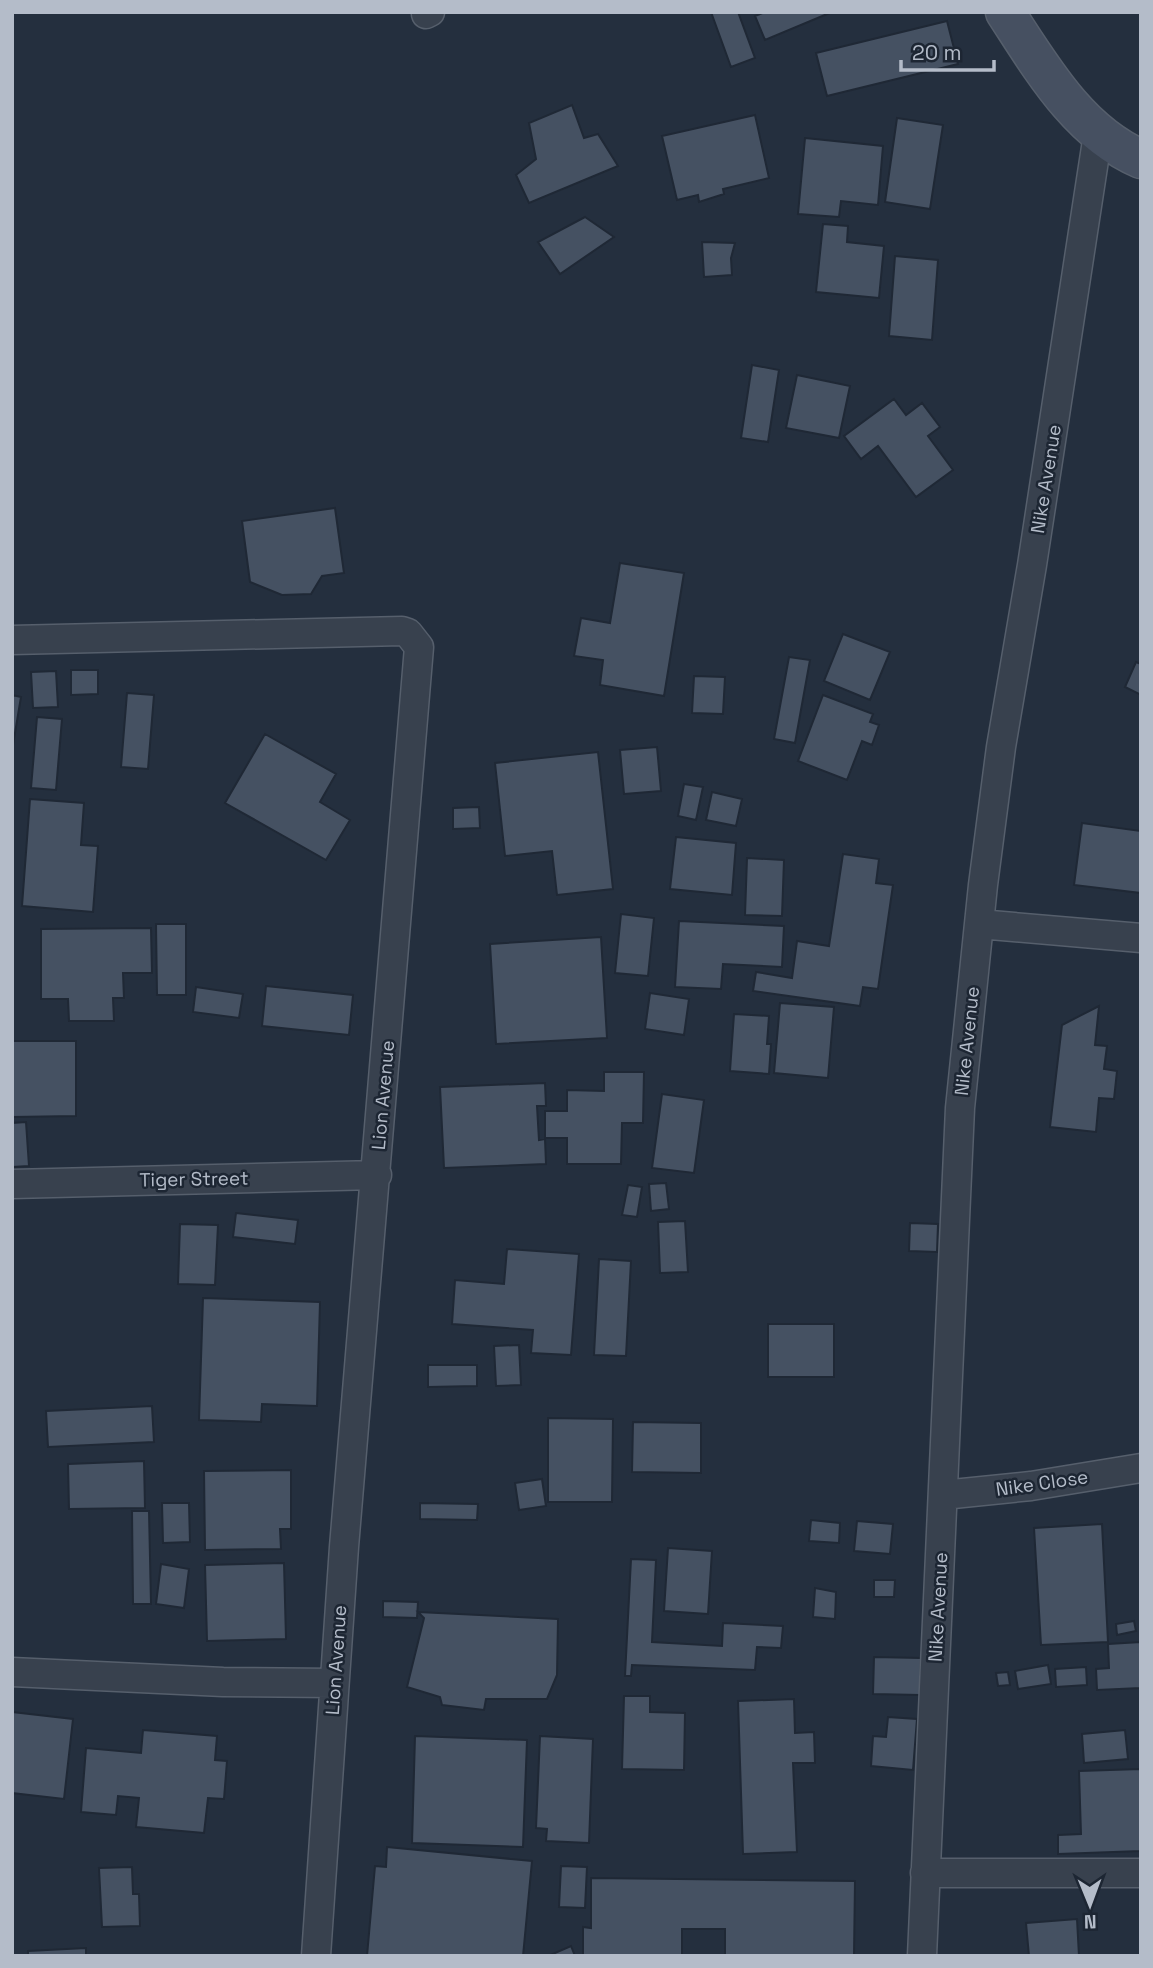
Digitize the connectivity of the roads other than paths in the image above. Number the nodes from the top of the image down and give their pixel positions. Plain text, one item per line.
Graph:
1 (1005, 12) edge
2 (1098, 134) junction
3 (1141, 159) edge
4 (12, 640) edge
5 (979, 924) junction
6 (1141, 938) edge
7 (377, 1175) junction
8 (12, 1184) edge
9 (1141, 1468) edge
10 (943, 1495) junction
11 (12, 1672) edge
12 (334, 1684) junction
13 (925, 1873) junction
14 (1141, 1873) edge
15 (316, 1956) edge
16 (922, 1956) edge

1 - 2 street
2 - 3 street
2 - 5 street, Nike Avenue
4 - 7 street, Lion Avenue
5 - 6 street
5 - 10 street, Nike Avenue
7 - 8 street, Tiger Street
7 - 12 street, Lion Avenue
9 - 10 street, Nike Close
10 - 13 street, Nike Avenue
11 - 12 street
12 - 15 street, Lion Avenue
13 - 14 street
13 - 16 street, Nike Avenue

